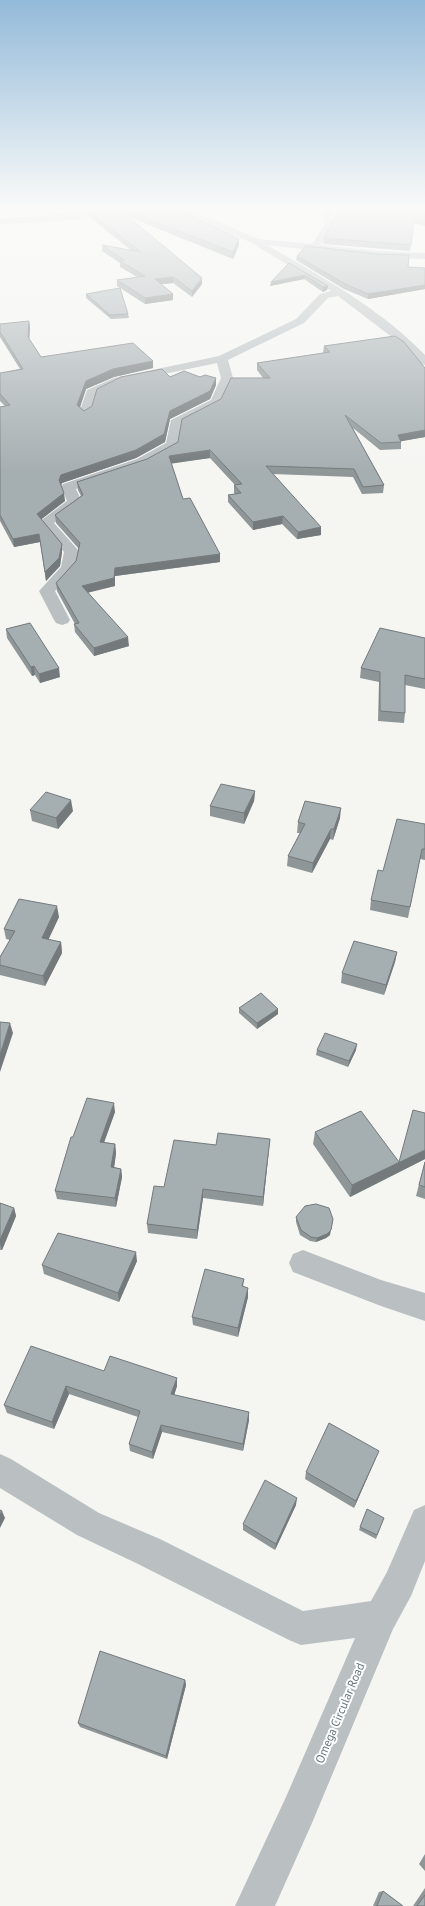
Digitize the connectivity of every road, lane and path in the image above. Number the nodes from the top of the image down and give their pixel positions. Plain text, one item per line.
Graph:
1 (328, 295) edge
2 (344, 295) edge
3 (222, 359) junction
4 (425, 362) edge
5 (85, 413) edge
6 (62, 620) dead end
7 (303, 1264) dead end
8 (425, 1307) edge
9 (0, 1470) edge
10 (425, 1521) edge
11 (381, 1617) junction
12 (255, 1906) edge

1 - 3 street
2 - 4 street
3 - 5 street
3 - 6 street
7 - 8 street
9 - 11 street
10 - 11 street, Omega Circular Road
11 - 12 street, Omega Circular Road

